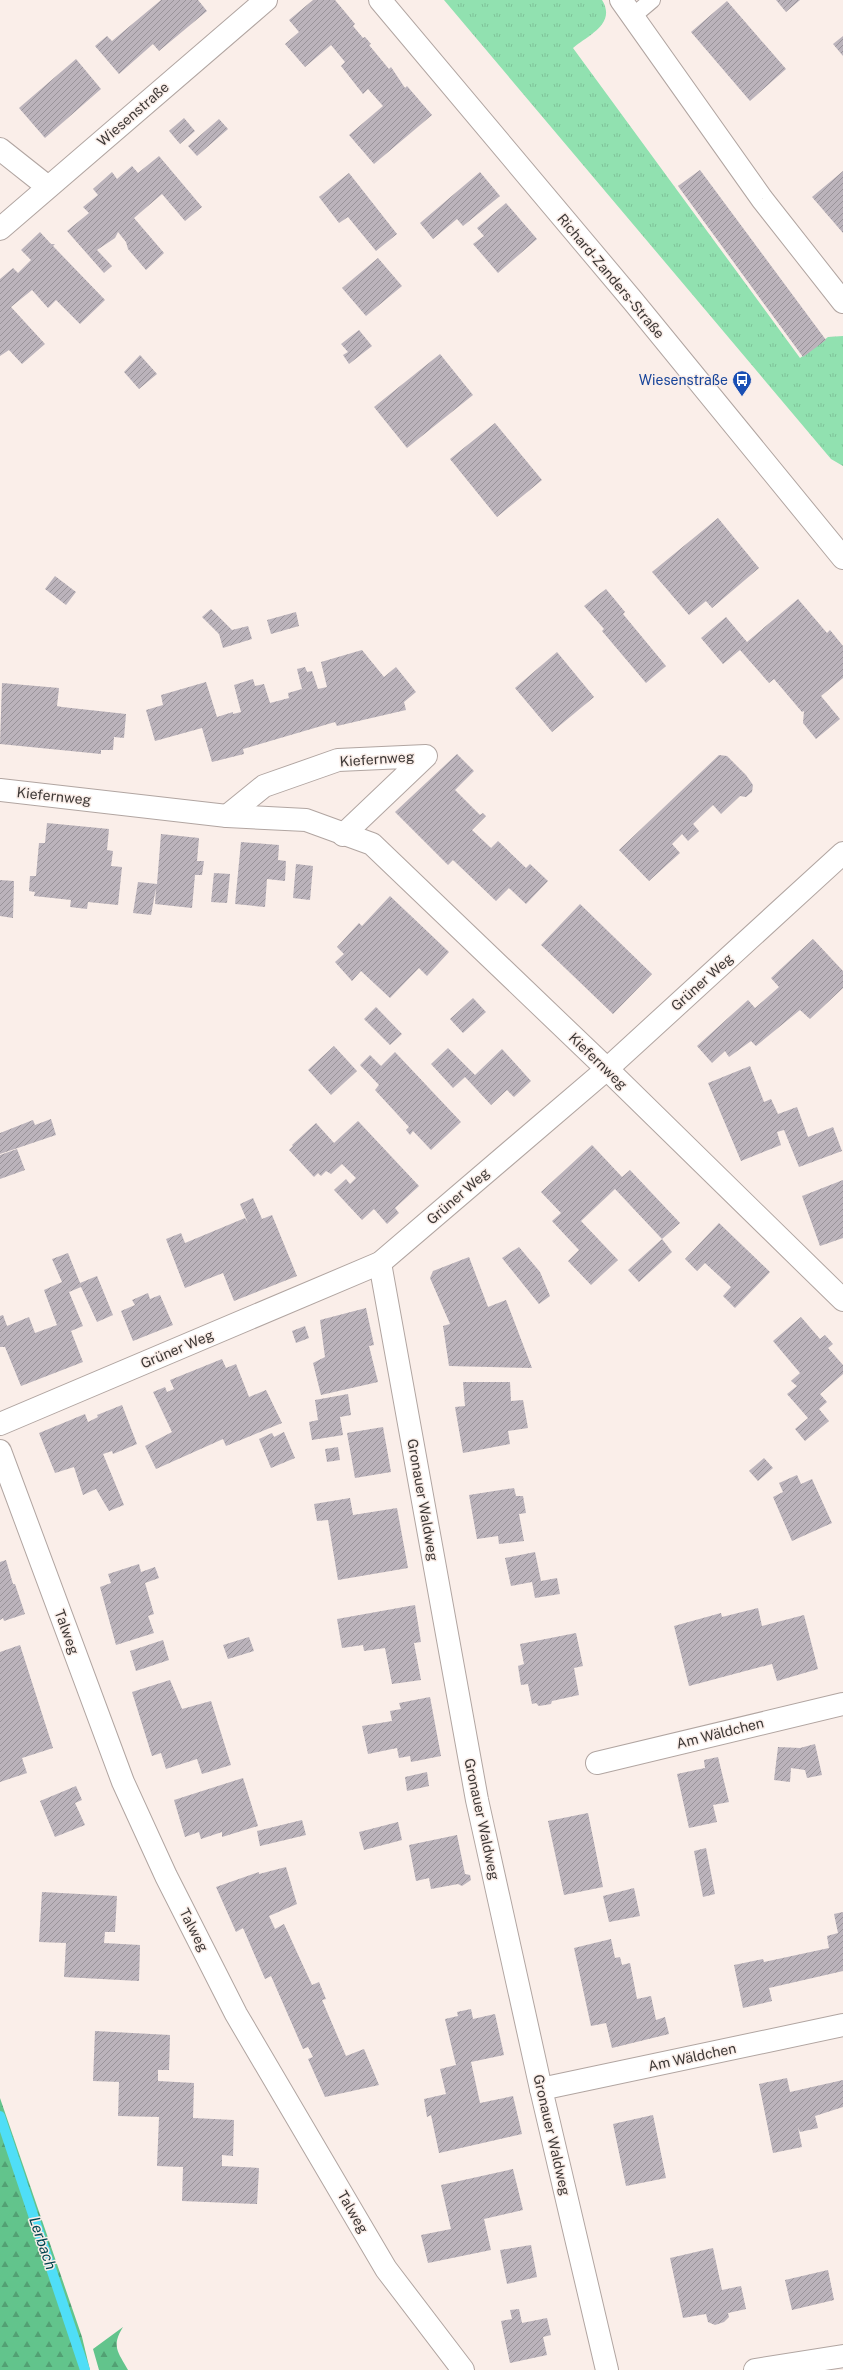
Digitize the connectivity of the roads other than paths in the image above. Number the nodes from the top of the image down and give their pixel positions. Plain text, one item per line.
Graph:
1 (266, 0) edge
2 (380, 0) edge
3 (652, 0) edge
4 (627, 8) edge
5 (0, 149) edge
6 (48, 187) junction
7 (0, 229) edge
8 (843, 302) edge
9 (842, 554) edge
10 (0, 790) edge
11 (227, 816) junction
12 (343, 835) junction
13 (843, 853) edge
14 (607, 1069) junction
15 (380, 1263) junction
16 (843, 1300) edge
17 (0, 1424) edge
18 (0, 1451) edge
19 (843, 1704) edge
20 (597, 1763) dead end
21 (843, 2025) edge
22 (541, 2089) junction
23 (843, 2356) edge
24 (463, 2370) edge
25 (607, 2370) edge
26 (755, 2370) edge

1 - 6 street, Wiesenstraße
2 - 9 street, Richard-Zanders-Straße
3 - 4 lane
4 - 8 street
5 - 6 street
6 - 7 street, Wiesenstraße
10 - 11 street, Kiefernweg
11 - 12 street, Kiefernweg
11 - 12 street, Kiefernweg
12 - 14 street, Kiefernweg
13 - 14 street, Grüner Weg
14 - 15 street, Grüner Weg
14 - 16 street, Kiefernweg
15 - 17 street, Grüner Weg
15 - 22 street, Gronauer Waldweg
18 - 24 street, Talweg
19 - 20 street, Am Wäldchen
21 - 22 street, Am Wäldchen
22 - 25 street, Gronauer Waldweg
23 - 26 street

